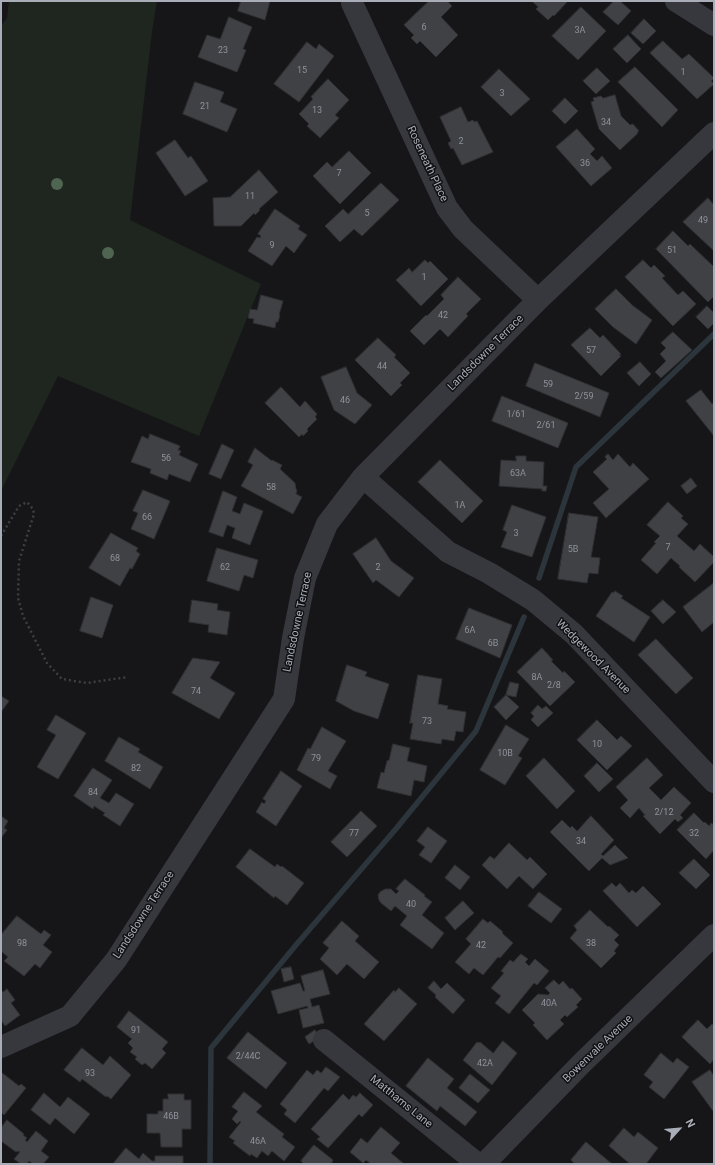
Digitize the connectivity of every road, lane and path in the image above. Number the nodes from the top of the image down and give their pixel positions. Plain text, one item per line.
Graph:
1 (676, 1) edge
2 (352, 3) dead end
3 (714, 26) edge
4 (714, 133) edge
5 (538, 300) junction
6 (363, 477) junction
7 (1, 536) edge
8 (128, 677) dead end
9 (714, 782) edge
10 (714, 935) edge
11 (324, 1040) dead end
12 (1, 1047) edge
13 (478, 1164) edge
14 (484, 1164) edge

1 - 3 street
2 - 5 street, Roseneath Place
4 - 5 street, Landsdowne Terrace
5 - 6 street, Landsdowne Terrace
6 - 9 street, Wedgewood Avenue
6 - 12 street, Landsdowne Terrace
7 - 8 path
10 - 14 street, Bowenvale Avenue
11 - 13 street, Matthams Lane

